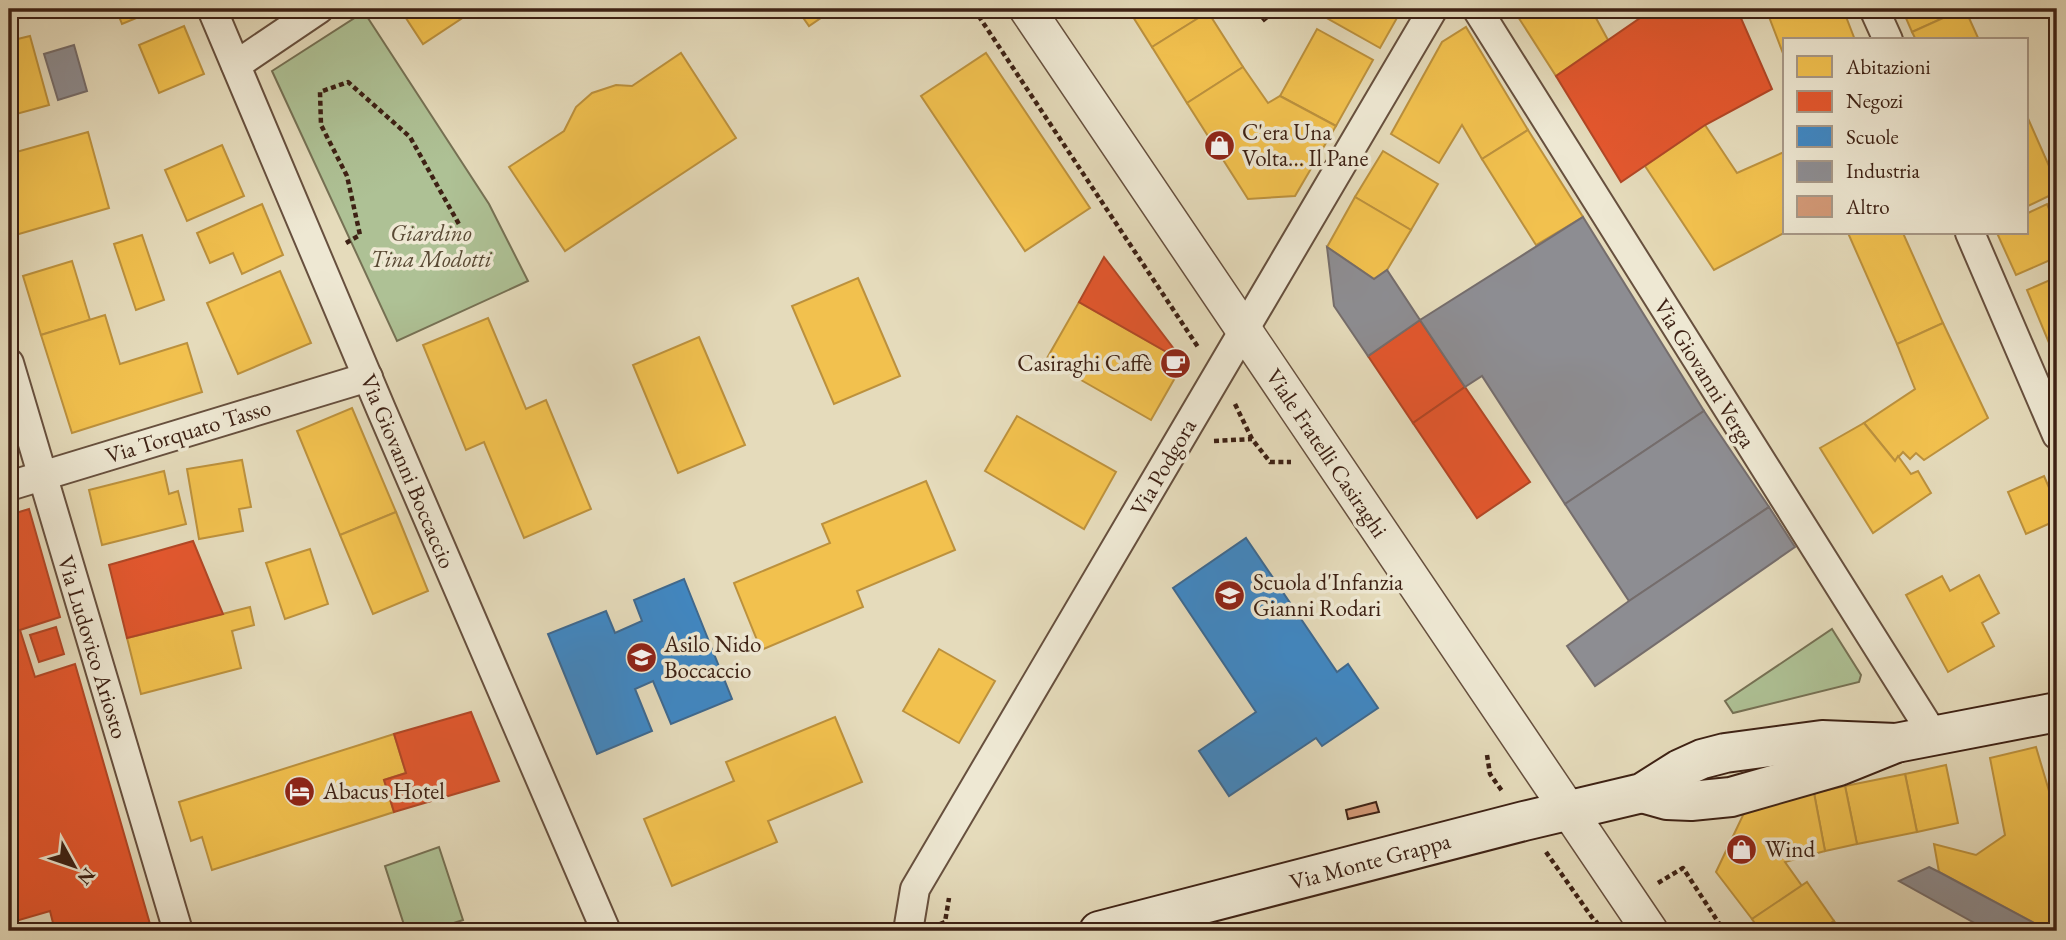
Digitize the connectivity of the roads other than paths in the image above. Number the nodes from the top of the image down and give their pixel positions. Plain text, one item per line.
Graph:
1 (212, 9) edge
2 (318, 9) edge
3 (1027, 9) edge
4 (1433, 9) edge
5 (1477, 9) edge
6 (1874, 9) edge
7 (1887, 38) edge
8 (236, 65) junction
9 (1970, 234) edge
10 (1244, 330) junction
11 (9, 363) edge
12 (368, 377) junction
13 (2057, 435) edge
14 (41, 475) junction
15 (9, 486) edge
16 (2057, 712) edge
17 (1934, 736) junction
18 (1567, 810) junction
19 (178, 931) edge
20 (606, 931) edge
21 (908, 931) edge
22 (1099, 931) edge
23 (1650, 931) edge

1 - 8 street, Via Giovanni Boccaccio
2 - 8 street
3 - 10 street, Viale Fratelli Casiraghi
4 - 10 street, Via Podgora
5 - 17 street, Via Giovanni Verga
6 - 7 street
8 - 12 street, Via Giovanni Boccaccio
9 - 13 street
10 - 18 street, Viale Fratelli Casiraghi
10 - 21 street, Via Podgora
11 - 14 street, Via Ludovico Ariosto
12 - 14 street, Via Torquato Tasso
12 - 20 street, Via Giovanni Boccaccio
14 - 15 street, Via Torquato Tasso
14 - 19 street, Via Ludovico Ariosto
16 - 17 main road, Via Monte Grappa
17 - 18 main road, Via Monte Grappa
18 - 22 main road, Via Monte Grappa
18 - 23 street, Viale Fratelli Casiraghi

